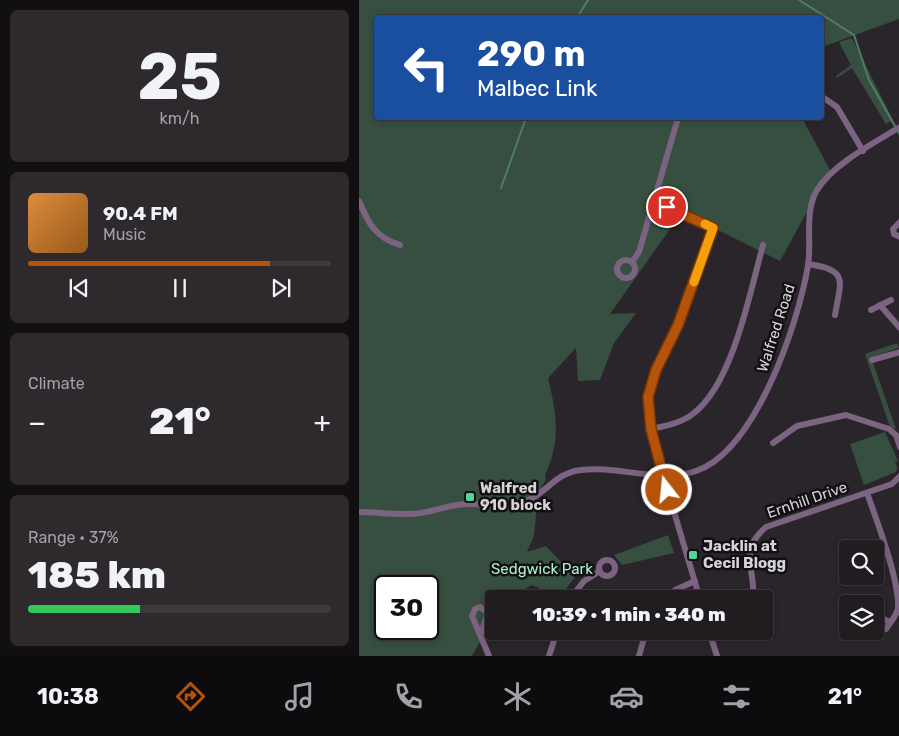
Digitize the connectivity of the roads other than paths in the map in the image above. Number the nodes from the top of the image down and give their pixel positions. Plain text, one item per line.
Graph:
1 (824, 98) edge
2 (677, 120) edge
3 (899, 127) edge
4 (863, 151) junction
5 (359, 201) edge
6 (653, 203) junction
7 (899, 222) edge
8 (899, 237) edge
9 (400, 244) dead end
10 (763, 245) dead end
11 (632, 262) dead end
12 (808, 264) junction
13 (891, 300) dead end
14 (881, 305) junction
15 (871, 310) dead end
16 (835, 314) dead end
17 (899, 328) edge
18 (899, 352) edge
19 (873, 360) dead end
20 (651, 429) junction
21 (773, 443) dead end
22 (899, 444) edge
23 (663, 475) junction
24 (899, 476) edge
25 (867, 493) junction
26 (359, 512) edge
27 (600, 572) dead end
28 (695, 581) junction
29 (577, 590) edge
30 (675, 590) edge
31 (698, 590) edge
32 (752, 590) edge
33 (884, 619) edge
34 (890, 622) junction
35 (886, 629) dead end
36 (481, 633) dead end
37 (554, 640) edge
38 (643, 640) edge
39 (712, 640) edge
40 (489, 656) edge
41 (549, 656) edge
42 (639, 656) edge
43 (717, 656) edge

1 - 4 street
2 - 6 street
3 - 4 street, Walfred Road
4 - 12 street, Walfred Road
5 - 9 street
6 - 11 street
6 - 20 street
7 - 8 street
10 - 20 street
12 - 16 street
12 - 23 street, Walfred Road
13 - 14 street
14 - 15 street
14 - 17 street
18 - 19 street
20 - 23 street
21 - 22 street
23 - 26 street, Walfred Road
23 - 28 street
24 - 25 street, Ernhill Drive
25 - 32 street, Ernhill Drive
25 - 34 street
27 - 29 street
28 - 30 street
28 - 31 street
33 - 34 street
34 - 35 street
36 - 40 street
37 - 41 street
38 - 42 street
39 - 43 street

